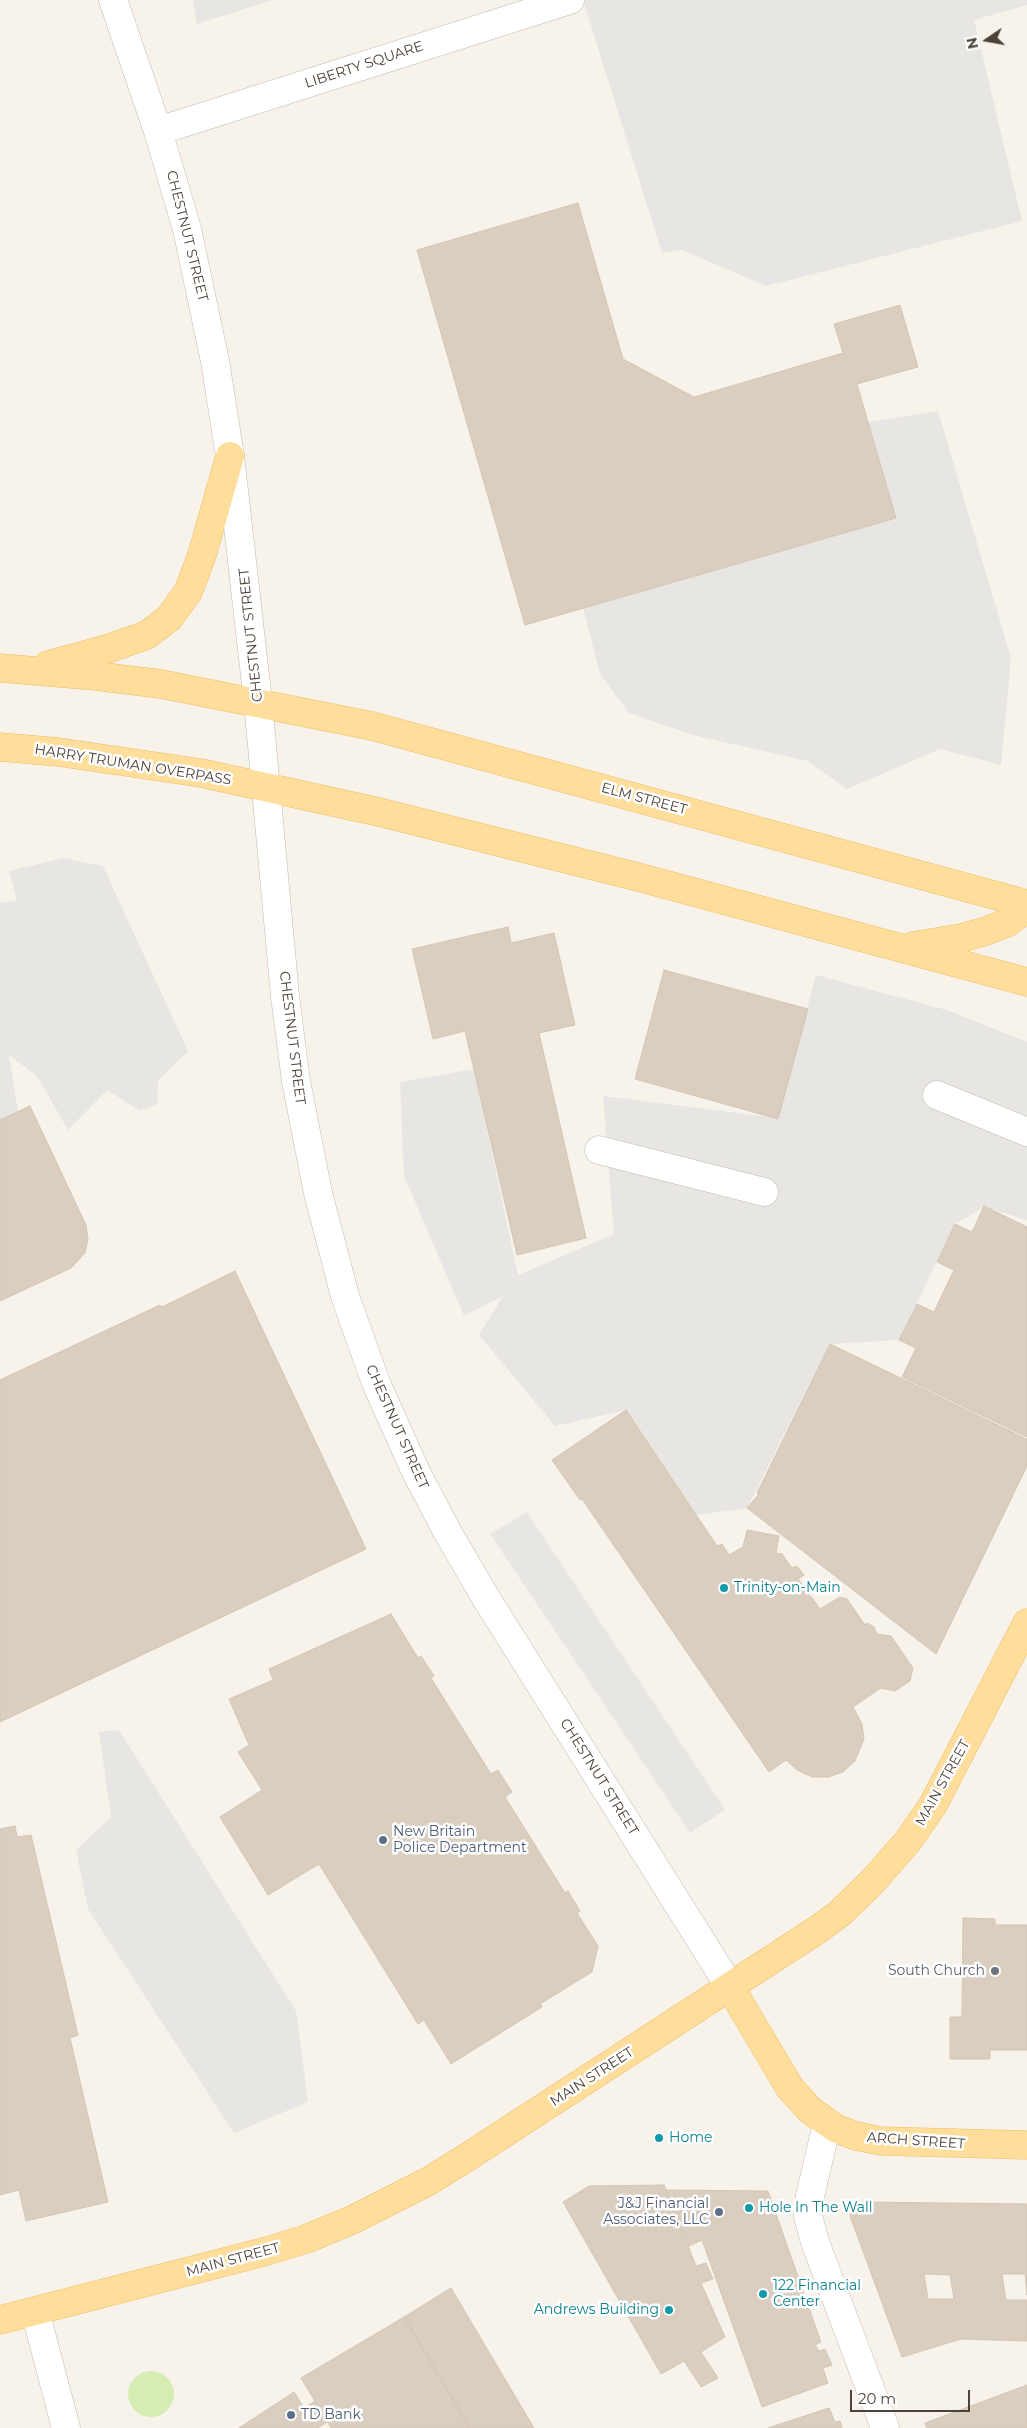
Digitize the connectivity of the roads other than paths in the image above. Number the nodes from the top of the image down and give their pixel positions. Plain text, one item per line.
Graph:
1 (113, 0) edge
2 (570, 0) edge
3 (158, 131) junction
4 (230, 456) junction
5 (13, 669) edge
6 (258, 702) junction
7 (0, 747) edge
8 (266, 787) junction
9 (1027, 906) edge
10 (899, 947) junction
11 (1027, 982) edge
12 (938, 1095) dead end
13 (1027, 1132) edge
14 (599, 1150) dead end
15 (764, 1192) dead end
16 (1027, 1623) edge
17 (730, 1987) junction
18 (827, 2124) junction
19 (1027, 2145) edge
20 (35, 2310) junction
21 (0, 2320) edge
22 (66, 2428) edge
23 (885, 2428) edge

1 - 3 street, CHESTNUT STREET
2 - 3 street, LIBERTY SQUARE
3 - 4 street, CHESTNUT STREET
4 - 5 main road
4 - 6 street, CHESTNUT STREET
5 - 6 main road
6 - 8 street, CHESTNUT STREET
6 - 9 main road, ELM STREET
7 - 8 main road, HARRY TRUMAN OVERPASS
8 - 10 main road
8 - 17 street, CHESTNUT STREET
9 - 10 main road
10 - 11 main road
12 - 13 street
14 - 15 street
16 - 17 main road, MAIN STREET
17 - 18 main road, ARCH STREET
17 - 20 main road, MAIN STREET
18 - 19 main road, ARCH STREET
18 - 23 street
20 - 21 main road, MAIN STREET
20 - 22 street

